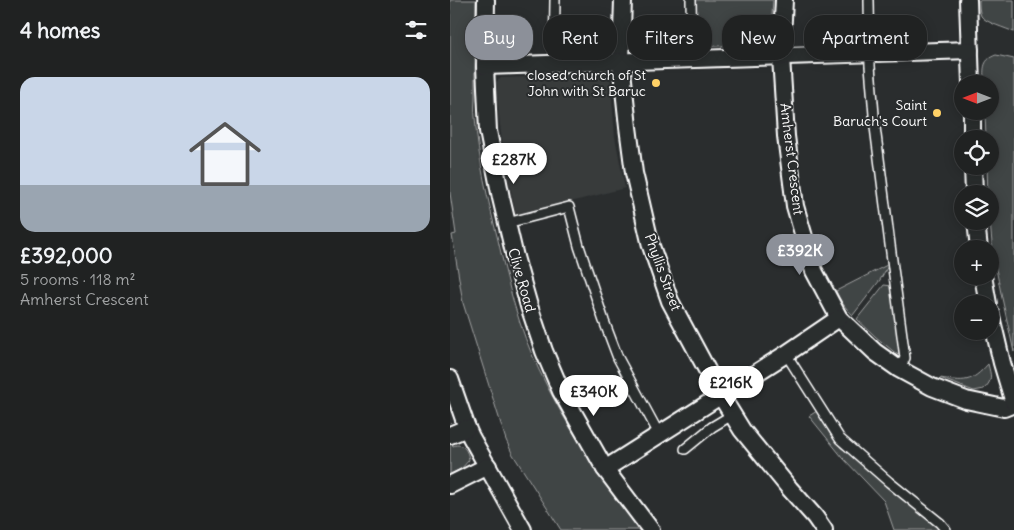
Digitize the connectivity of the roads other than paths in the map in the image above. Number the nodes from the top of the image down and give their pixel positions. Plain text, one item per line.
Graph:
1 (486, 0) edge
2 (555, 0) edge
3 (623, 0) edge
4 (691, 0) edge
5 (784, 0) edge
6 (869, 0) edge
7 (968, 0) edge
8 (691, 15) edge
9 (783, 15) edge
10 (869, 15) edge
11 (970, 50) junction
12 (927, 52) edge
13 (656, 60) edge
14 (782, 60) edge
15 (870, 60) edge
16 (621, 61) junction
17 (554, 64) junction
18 (485, 66) junction
19 (971, 75) edge
20 (507, 223) junction
21 (839, 318) junction
22 (997, 340) edge
23 (786, 354) junction
24 (899, 369) junction
25 (450, 379) edge
26 (721, 396) junction
27 (1014, 403) edge
28 (732, 414) junction
29 (467, 428) junction
30 (659, 434) junction
31 (450, 435) edge
32 (685, 449) dead end
33 (488, 466) junction
34 (605, 469) junction
35 (450, 485) edge
36 (523, 530) edge
37 (651, 530) edge
38 (824, 530) edge
39 (946, 530) edge

1 - 18 street, Clive Road
2 - 17 lane
3 - 16 street, Phyllis Street
4 - 8 lane
5 - 9 street, Amherst Crescent
6 - 10 lane
7 - 11 street
11 - 12 street
11 - 19 street
13 - 16 street
14 - 21 street, Amherst Crescent
15 - 24 lane
16 - 17 street
16 - 26 street, Phyllis Street
17 - 18 street
18 - 20 street, Clive Road
20 - 30 lane
20 - 34 street, Clive Road
21 - 23 street
21 - 24 street, Amherst Crescent
22 - 27 street
23 - 26 street
23 - 39 lane
24 - 27 street, Amherst Crescent
25 - 29 street
26 - 28 street, Phyllis Street
26 - 30 street
28 - 32 lane
28 - 38 street, Phyllis Street
29 - 31 street
29 - 33 street
30 - 34 street
33 - 35 street
33 - 36 street
34 - 37 street, Clive Road

